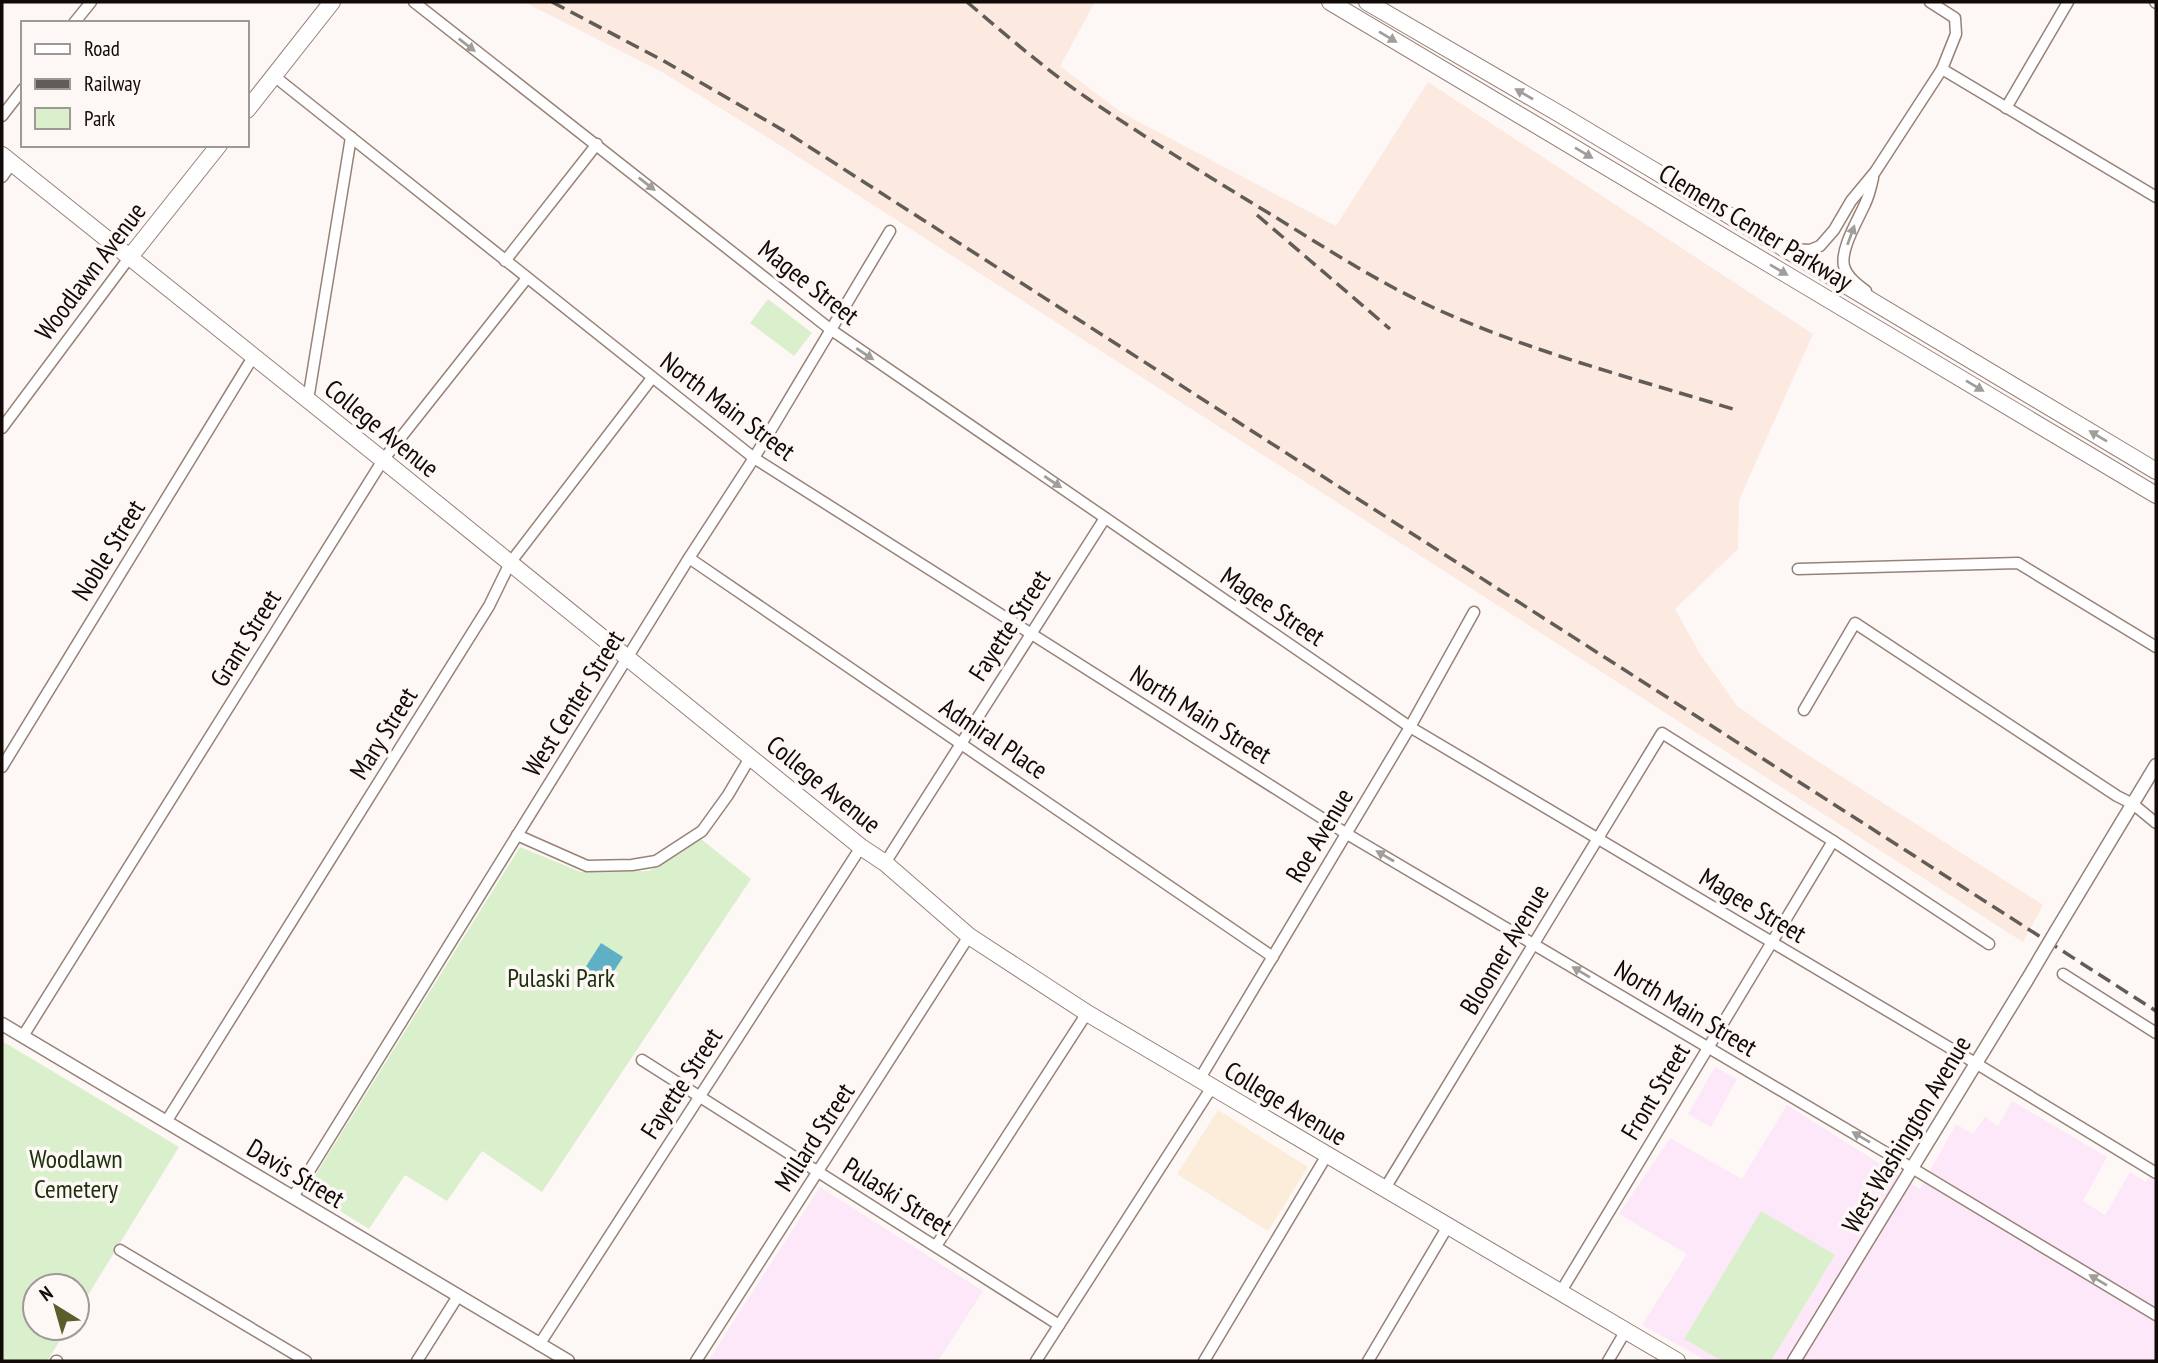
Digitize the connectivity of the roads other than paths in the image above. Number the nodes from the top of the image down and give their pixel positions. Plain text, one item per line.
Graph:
1 (91, 2) edge
2 (332, 2) edge
3 (414, 2) edge
4 (1330, 2) edge
5 (1367, 2) edge
6 (1930, 2) edge
7 (2068, 2) edge
8 (1352, 7) edge
9 (76, 21) edge
10 (1942, 69) junction
11 (274, 76) junction
12 (21, 92) edge
13 (2006, 108) junction
14 (248, 109) edge
15 (2, 116) edge
16 (351, 137) junction
17 (597, 144) junction
18 (217, 147) edge
19 (7, 159) edge
20 (1875, 172) junction
21 (2, 177) edge
22 (2156, 197) edge
23 (890, 231) dead end
24 (1781, 247) junction
25 (130, 258) junction
26 (505, 261) junction
27 (527, 278) junction
28 (1885, 309) junction
29 (830, 330) junction
30 (253, 357) junction
31 (652, 378) junction
32 (308, 400) junction
33 (2, 428) edge
34 (754, 458) junction
35 (383, 460) junction
36 (2156, 471) edge
37 (2156, 495) edge
38 (1105, 518) junction
39 (689, 558) junction
40 (510, 563) junction
41 (1798, 569) dead end
42 (1474, 612) dead end
43 (1031, 633) junction
44 (2156, 647) edge
45 (627, 657) junction
46 (1804, 710) dead end
47 (1410, 727) junction
48 (961, 743) junction
49 (751, 756) junction
50 (2156, 765) edge
51 (2, 767) edge
52 (2133, 804) junction
53 (2156, 823) edge
54 (1347, 834) junction
55 (517, 835) junction
56 (1597, 839) junction
57 (1833, 841) junction
58 (861, 846) junction
59 (885, 863) junction
60 (969, 936) junction
61 (1771, 942) junction
62 (1534, 944) junction
63 (1989, 944) dead end
64 (1273, 957) junction
65 (2063, 974) dead end
66 (1087, 1013) junction
67 (2, 1024) edge
68 (2156, 1033) edge
69 (23, 1036) junction
70 (1708, 1048) junction
71 (642, 1060) dead end
72 (1977, 1064) junction
73 (1205, 1083) junction
74 (700, 1097) junction
75 (166, 1122) junction
76 (1327, 1155) junction
77 (1912, 1168) junction
78 (819, 1172) junction
79 (2156, 1173) edge
80 (1384, 1190) junction
81 (293, 1198) junction
82 (1448, 1226) junction
83 (936, 1246) junction
84 (120, 1250) dead end
85 (1560, 1293) junction
86 (458, 1296) junction
87 (2155, 1311) edge
88 (1059, 1325) junction
89 (1625, 1332) junction
90 (540, 1345) junction
91 (306, 1361) edge
92 (417, 1361) edge
93 (568, 1361) edge
94 (696, 1361) edge
95 (1036, 1361) edge
96 (1204, 1361) edge
97 (1368, 1361) edge
98 (1608, 1361) edge
99 (1677, 1361) edge
100 (1794, 1361) edge

1 - 9 street
2 - 11 main road
3 -> 17 street, Magee Street
4 - 8 main road, Clemens Center Parkway
24 -> 5 main road, Clemens Center Parkway
6 - 10 street
7 - 13 street
8 -> 37 main road, Clemens Center Parkway
10 - 13 street
10 - 20 street
11 - 14 main road
11 - 16 street, North Main Street
12 - 15 street
13 - 22 street
16 - 26 street, North Main Street
16 - 32 street
17 - 26 street
17 -> 29 street, Magee Street
18 - 25 main road, Woodlawn Avenue
19 - 21 street
19 - 25 main road, College Avenue
20 - 24 street
28 -> 20 street
23 - 29 street, West Center Street
24 - 28 main road, Clemens Center Parkway
25 - 30 main road, College Avenue
25 - 33 street, Woodlawn Avenue
26 - 27 street, North Main Street
27 - 31 street, North Main Street
27 - 35 street, Grant Street
36 -> 28 main road, Clemens Center Parkway
29 - 34 street, West Center Street
29 -> 38 street, Magee Street
30 - 32 main road, College Avenue
30 - 51 street, Noble Street
31 - 34 street, North Main Street
31 - 40 street, Mary Street
32 - 35 main road, College Avenue
34 - 39 street, West Center Street
34 - 43 street, North Main Street
35 - 40 main road, College Avenue
35 - 69 street, Grant Street
38 - 43 street, Fayette Street
38 - 47 street, Magee Street
39 - 45 street, West Center Street
39 - 48 street, Admiral Place
40 - 45 main road, College Avenue
40 - 75 street, Mary Street
41 - 44 street
42 - 47 street, Roe Avenue
43 - 48 street, Fayette Street
43 - 54 street, North Main Street
45 - 49 main road, College Avenue
45 - 55 street, West Center Street
46 - 52 street
47 - 54 street, Roe Avenue
47 - 56 street, Magee Street
48 - 59 street, Fayette Street
48 - 64 street, Admiral Place
49 - 55 street
49 - 58 main road, College Avenue
50 - 52 street, West Washington Avenue
52 - 53 street
52 - 72 street, West Washington Avenue, bridge
62 -> 54 street, North Main Street
54 - 64 street, Roe Avenue
55 - 81 street, West Center Street
56 - 57 street, Bloomer Avenue
56 - 61 street, Magee Street
56 - 62 street, Bloomer Avenue
57 - 61 street, Front Street
57 - 63 street
58 - 59 main road, College Avenue
58 - 74 street, Fayette Street
59 - 60 main road, College Avenue
60 - 66 main road, College Avenue
60 - 78 street, Millard Street
61 - 70 street, Front Street
61 - 72 street, Magee Street
70 -> 62 street, North Main Street
62 - 80 street, Bloomer Avenue
64 - 73 street, Roe Avenue
65 - 68 street
66 - 73 main road, College Avenue
66 - 83 street
67 - 69 street, Davis Street
69 - 75 street, Davis Street
77 -> 70 street, North Main Street
70 - 85 street, Front Street
71 - 74 street, Pulaski Street
72 - 77 street, West Washington Avenue
72 - 79 street, Magee Street
73 - 76 main road, College Avenue
73 - 88 street, Roe Avenue
74 - 78 street, Pulaski Street
74 - 90 street, Fayette Street
75 - 81 street, Davis Street
76 - 80 main road, College Avenue
76 - 96 street
87 -> 77 street, North Main Street
77 - 100 street, West Washington Avenue
78 - 83 street, Pulaski Street
78 - 94 street, Millard Street
80 - 82 main road, College Avenue
81 - 86 street, Davis Street
82 - 85 main road, College Avenue
82 - 97 street
83 - 88 street, Pulaski Street
84 - 91 street
85 - 89 main road, College Avenue
86 - 90 street, Davis Street
86 - 92 street
88 - 95 street, Roe Avenue
89 - 98 street
89 - 99 main road, College Avenue
90 - 93 street, Davis Street

